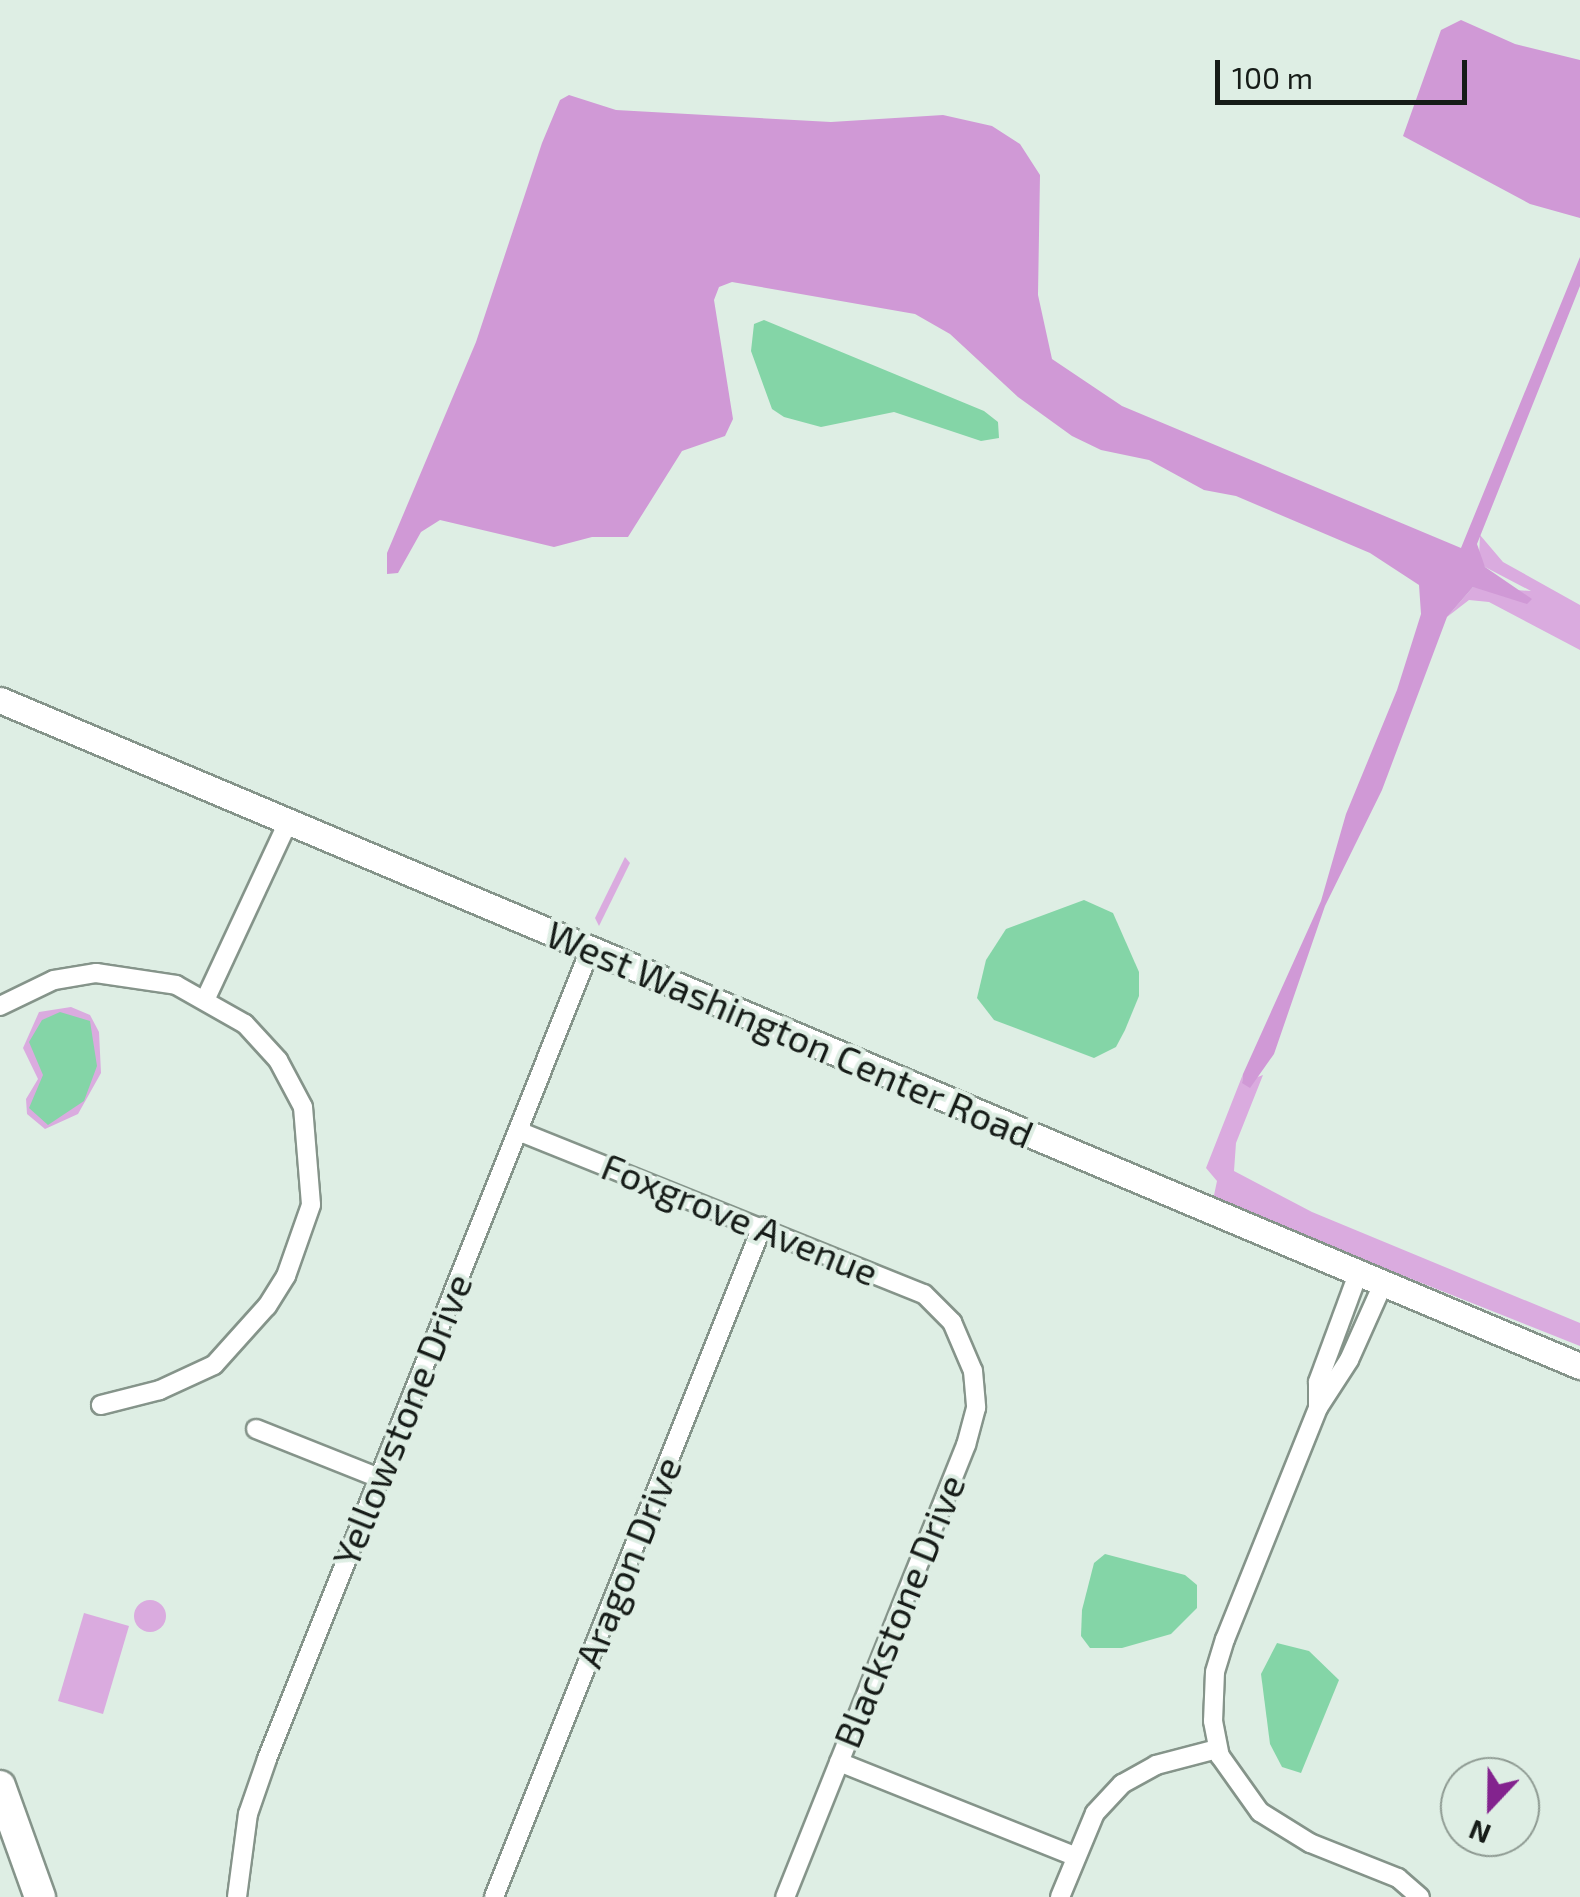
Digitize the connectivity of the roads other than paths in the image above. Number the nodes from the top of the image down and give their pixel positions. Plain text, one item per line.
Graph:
1 (0, 700) edge
2 (288, 822) junction
3 (590, 950) junction
4 (206, 998) junction
5 (0, 1006) edge
6 (518, 1131) junction
7 (762, 1227) junction
8 (1358, 1274) junction
9 (1383, 1284) junction
10 (952, 1322) joint
11 (1580, 1366) edge
12 (101, 1405) dead end
13 (1318, 1408) junction
14 (256, 1429) dead end
15 (379, 1478) junction
16 (1218, 1749) junction
17 (839, 1762) junction
18 (0, 1786) edge
19 (1076, 1857) junction
20 (40, 1897) edge
21 (238, 1897) edge
22 (494, 1897) edge
23 (785, 1897) edge
24 (1060, 1897) edge
25 (1420, 1897) edge

1 - 2 main road, West Washington Center Road
2 - 3 main road, West Washington Center Road
2 - 4 street
3 - 6 street, Yellowstone Drive
3 - 8 main road, West Washington Center Road
4 - 5 street
4 - 12 street
6 - 7 street, Foxgrove Avenue
6 - 15 street, Yellowstone Drive
7 - 10 street, Foxgrove Avenue
7 - 22 street, Aragon Drive
8 - 9 main road, West Washington Center Road
8 - 13 street
9 - 11 main road, West Washington Center Road
9 - 13 street
10 - 17 street, Blackstone Drive
13 - 16 street
14 - 15 street
15 - 21 street, Yellowstone Drive
16 - 19 street
16 - 25 street
17 - 19 street
17 - 23 street, Blackstone Drive
18 - 20 highway
19 - 24 street

